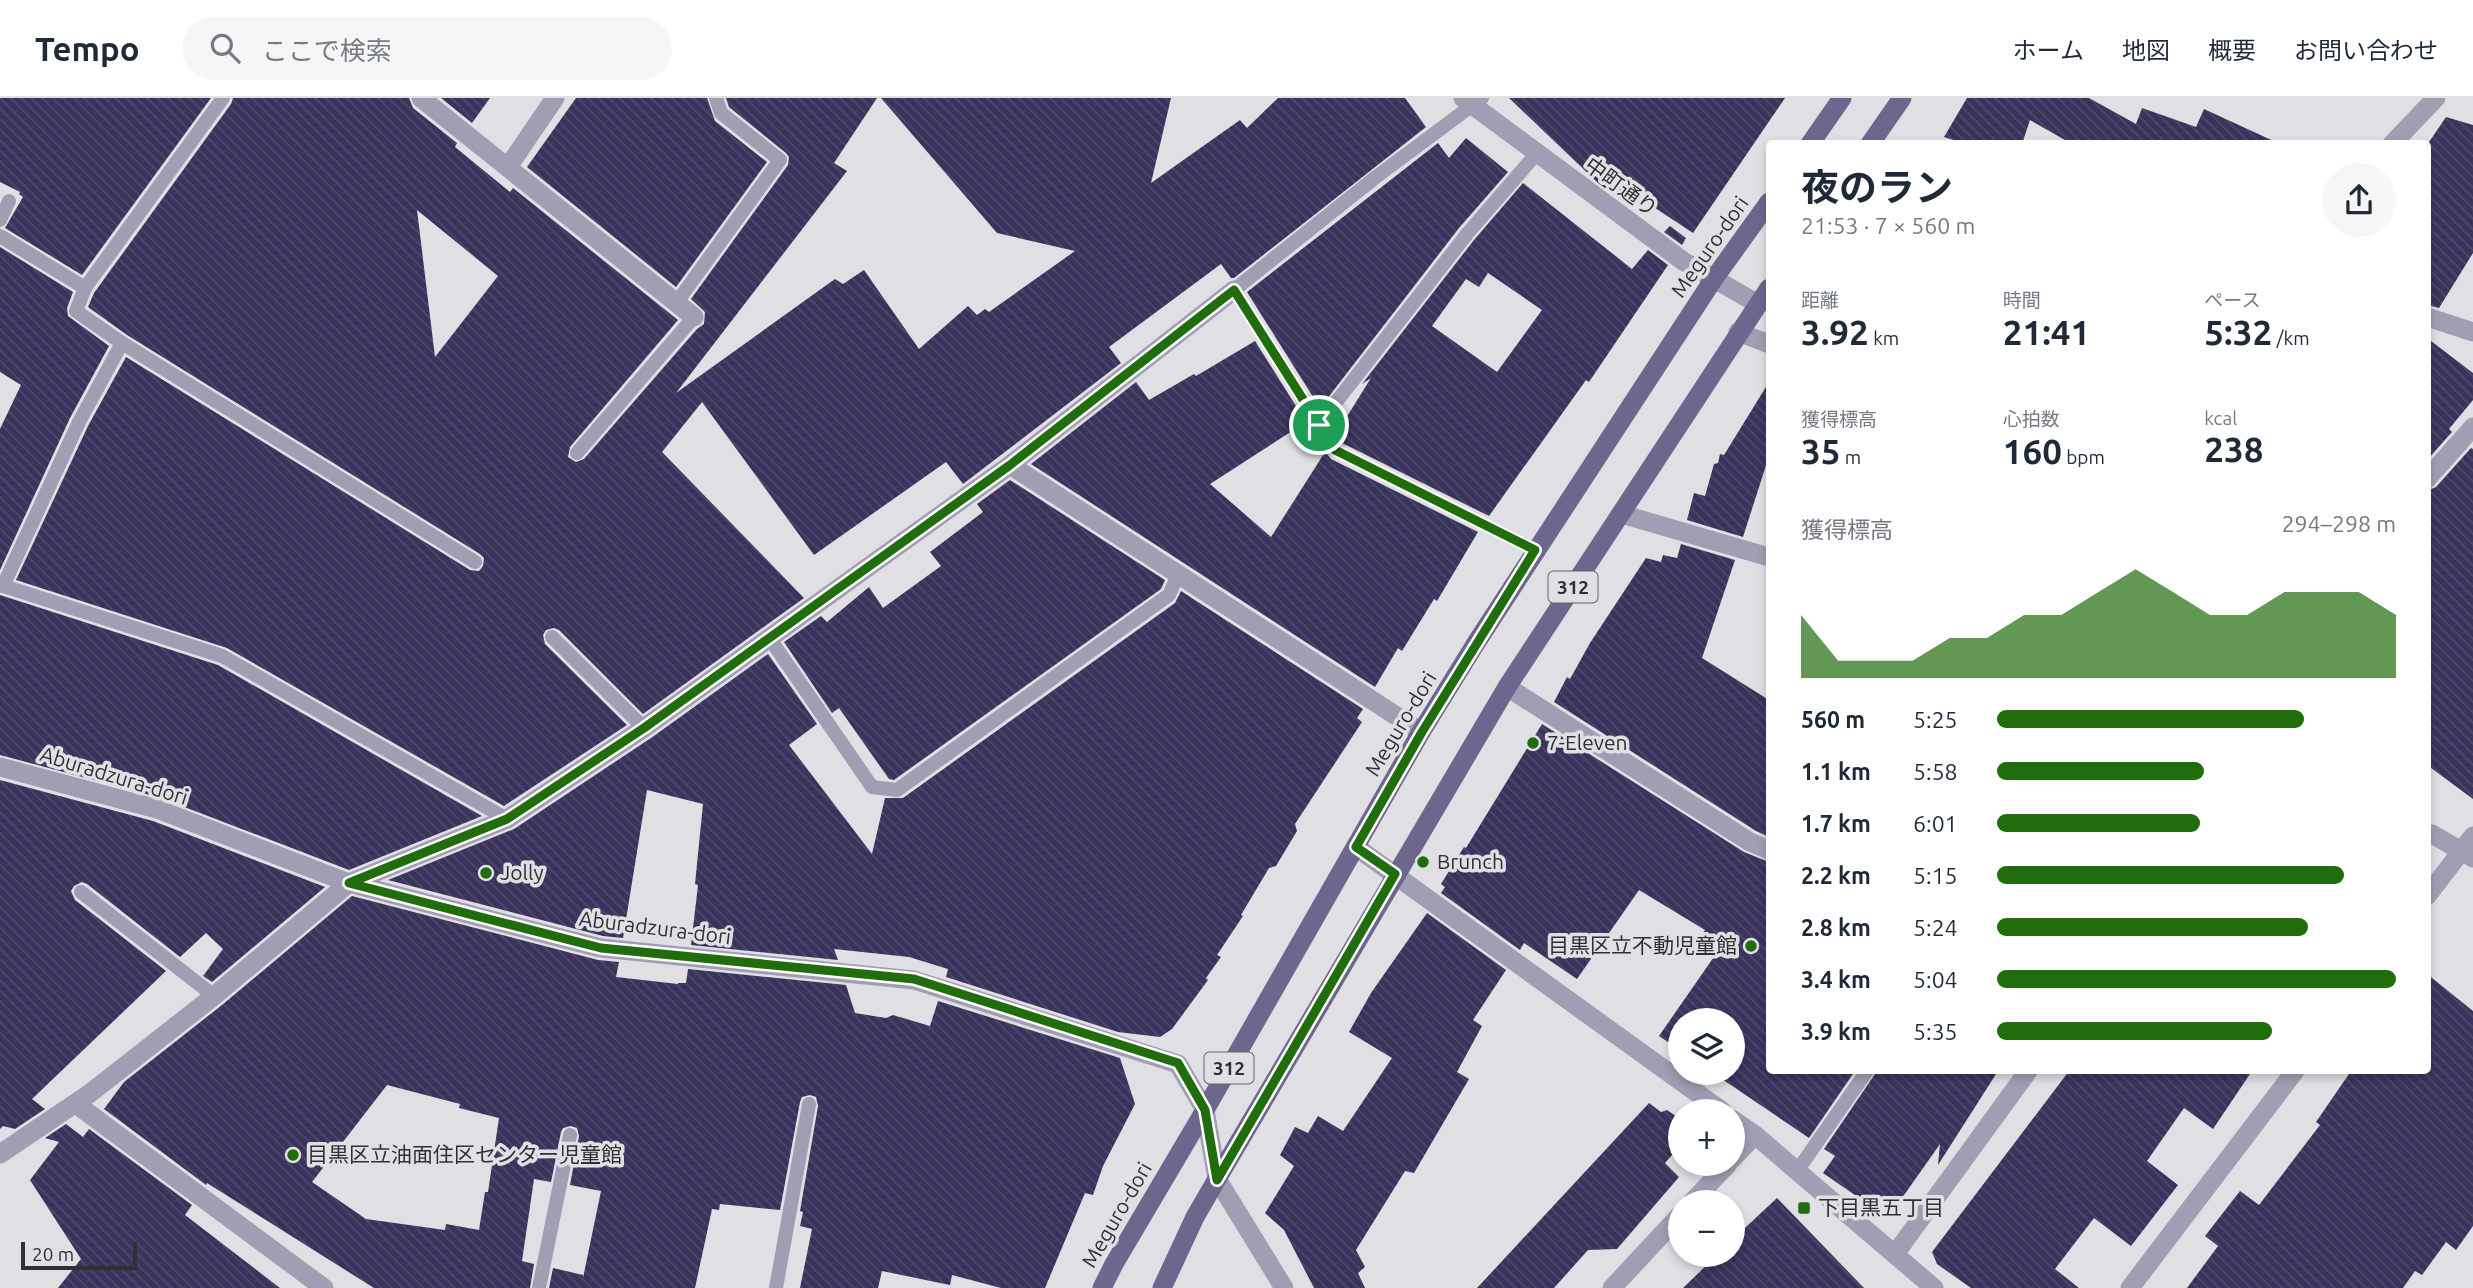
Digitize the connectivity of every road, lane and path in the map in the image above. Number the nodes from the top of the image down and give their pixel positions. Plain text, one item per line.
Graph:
1 (223, 98) edge
2 (421, 98) edge
3 (555, 98) edge
4 (716, 98) edge
5 (1842, 98) edge
6 (1902, 98) edge
7 (2436, 98) edge
8 (1473, 101) edge
9 (1814, 140) edge
10 (1877, 140) edge
11 (2396, 140) edge
12 (1538, 153) junction
13 (508, 167) junction
14 (9, 201) dead end
15 (1766, 206) edge
16 (0, 220) edge
17 (0, 236) edge
18 (1713, 280) junction
19 (85, 288) junction
20 (1234, 290) junction
21 (1766, 292) edge
22 (677, 302) junction
23 (1758, 304) junction
24 (694, 317) joint
25 (2431, 318) edge
26 (1738, 332) junction
27 (2473, 332) edge
28 (122, 343) junction
29 (1766, 343) edge
30 (1319, 425) junction
31 (2473, 427) edge
32 (578, 453) dead end
33 (1010, 465) junction
34 (2431, 474) edge
35 (1621, 514) junction
36 (1535, 550) junction
37 (1766, 556) edge
38 (475, 562) dead end
39 (1178, 575) junction
40 (1, 585) edge
41 (552, 637) dead end
42 (770, 639) junction
43 (1507, 687) junction
44 (644, 728) junction
45 (1422, 732) junction
46 (0, 767) edge
47 (507, 819) junction
48 (2431, 834) edge
49 (1356, 847) junction
50 (2469, 848) edge
51 (1766, 849) edge
52 (1395, 874) junction
53 (349, 883) junction
54 (81, 891) dead end
55 (2431, 891) edge
56 (214, 996) junction
57 (1865, 1074) edge
58 (2026, 1074) edge
59 (2293, 1074) edge
60 (1705, 1099) edge
61 (76, 1104) junction
62 (809, 1104) dead end
63 (1205, 1110) junction
64 (1745, 1128) edge
65 (570, 1135) dead end
66 (1755, 1135) junction
67 (1745, 1145) edge
68 (0, 1154) edge
69 (1797, 1171) junction
70 (1717, 1176) edge
71 (1217, 1180) junction
72 (1703, 1190) edge
73 (1668, 1228) edge
74 (1895, 1255) junction
75 (324, 1288) edge
76 (538, 1288) edge
77 (776, 1288) edge
78 (1102, 1288) edge
79 (1162, 1288) edge
80 (1284, 1288) edge
81 (1612, 1288) edge
82 (1934, 1288) edge
83 (2130, 1288) edge

1 - 19 lane
2 - 13 street
3 - 13 street
4 - 22 lane
5 - 9 main road
6 - 10 main road
7 - 11 street
8 - 12 street, 中町通り
8 - 20 lane
12 - 18 street, 中町通り
12 - 30 lane
13 - 22 street
14 - 16 lane
15 - 18 main road, Meguro-dori / 312
17 - 19 lane
18 - 23 street, 中町通り
18 - 36 main road, Meguro-dori / 312
19 - 28 lane
20 - 30 lane
20 - 33 street
21 - 23 main road, 312
22 - 24 street
23 - 26 main road, 312
24 - 32 lane
25 - 27 street
26 - 29 street
26 - 35 main road, 312
28 - 38 lane
28 - 40 lane
30 - 36 lane
31 - 34 street
33 - 39 street
33 - 42 street
35 - 37 street
35 - 43 main road, 312
36 - 45 main road, Meguro-dori / 312
39 - 42 lane
39 - 45 street
40 - 47 lane
41 - 44 lane
42 - 44 street
43 - 51 street
43 - 52 main road, 312
44 - 47 street
45 - 49 main road, Meguro-dori / 312
46 - 53 street, Aburadzura-dori
47 - 53 street
48 - 50 street
49 - 52 street
49 - 63 main road, Meguro-dori / 312
50 - 55 street
52 - 60 street
52 - 71 main road, 312
53 - 56 street
53 - 63 street, Aburadzura-dori
54 - 56 lane
56 - 61 street
57 - 69 lane
58 - 74 street
59 - 83 street
61 - 68 street
61 - 75 street
62 - 77 lane
63 - 71 street
63 - 78 main road, Meguro-dori / 312
64 - 66 street
65 - 76 lane
66 - 67 street
66 - 69 street
69 - 74 street
70 - 72 street
71 - 79 main road, 312
71 - 80 street
73 - 81 street
74 - 82 street

